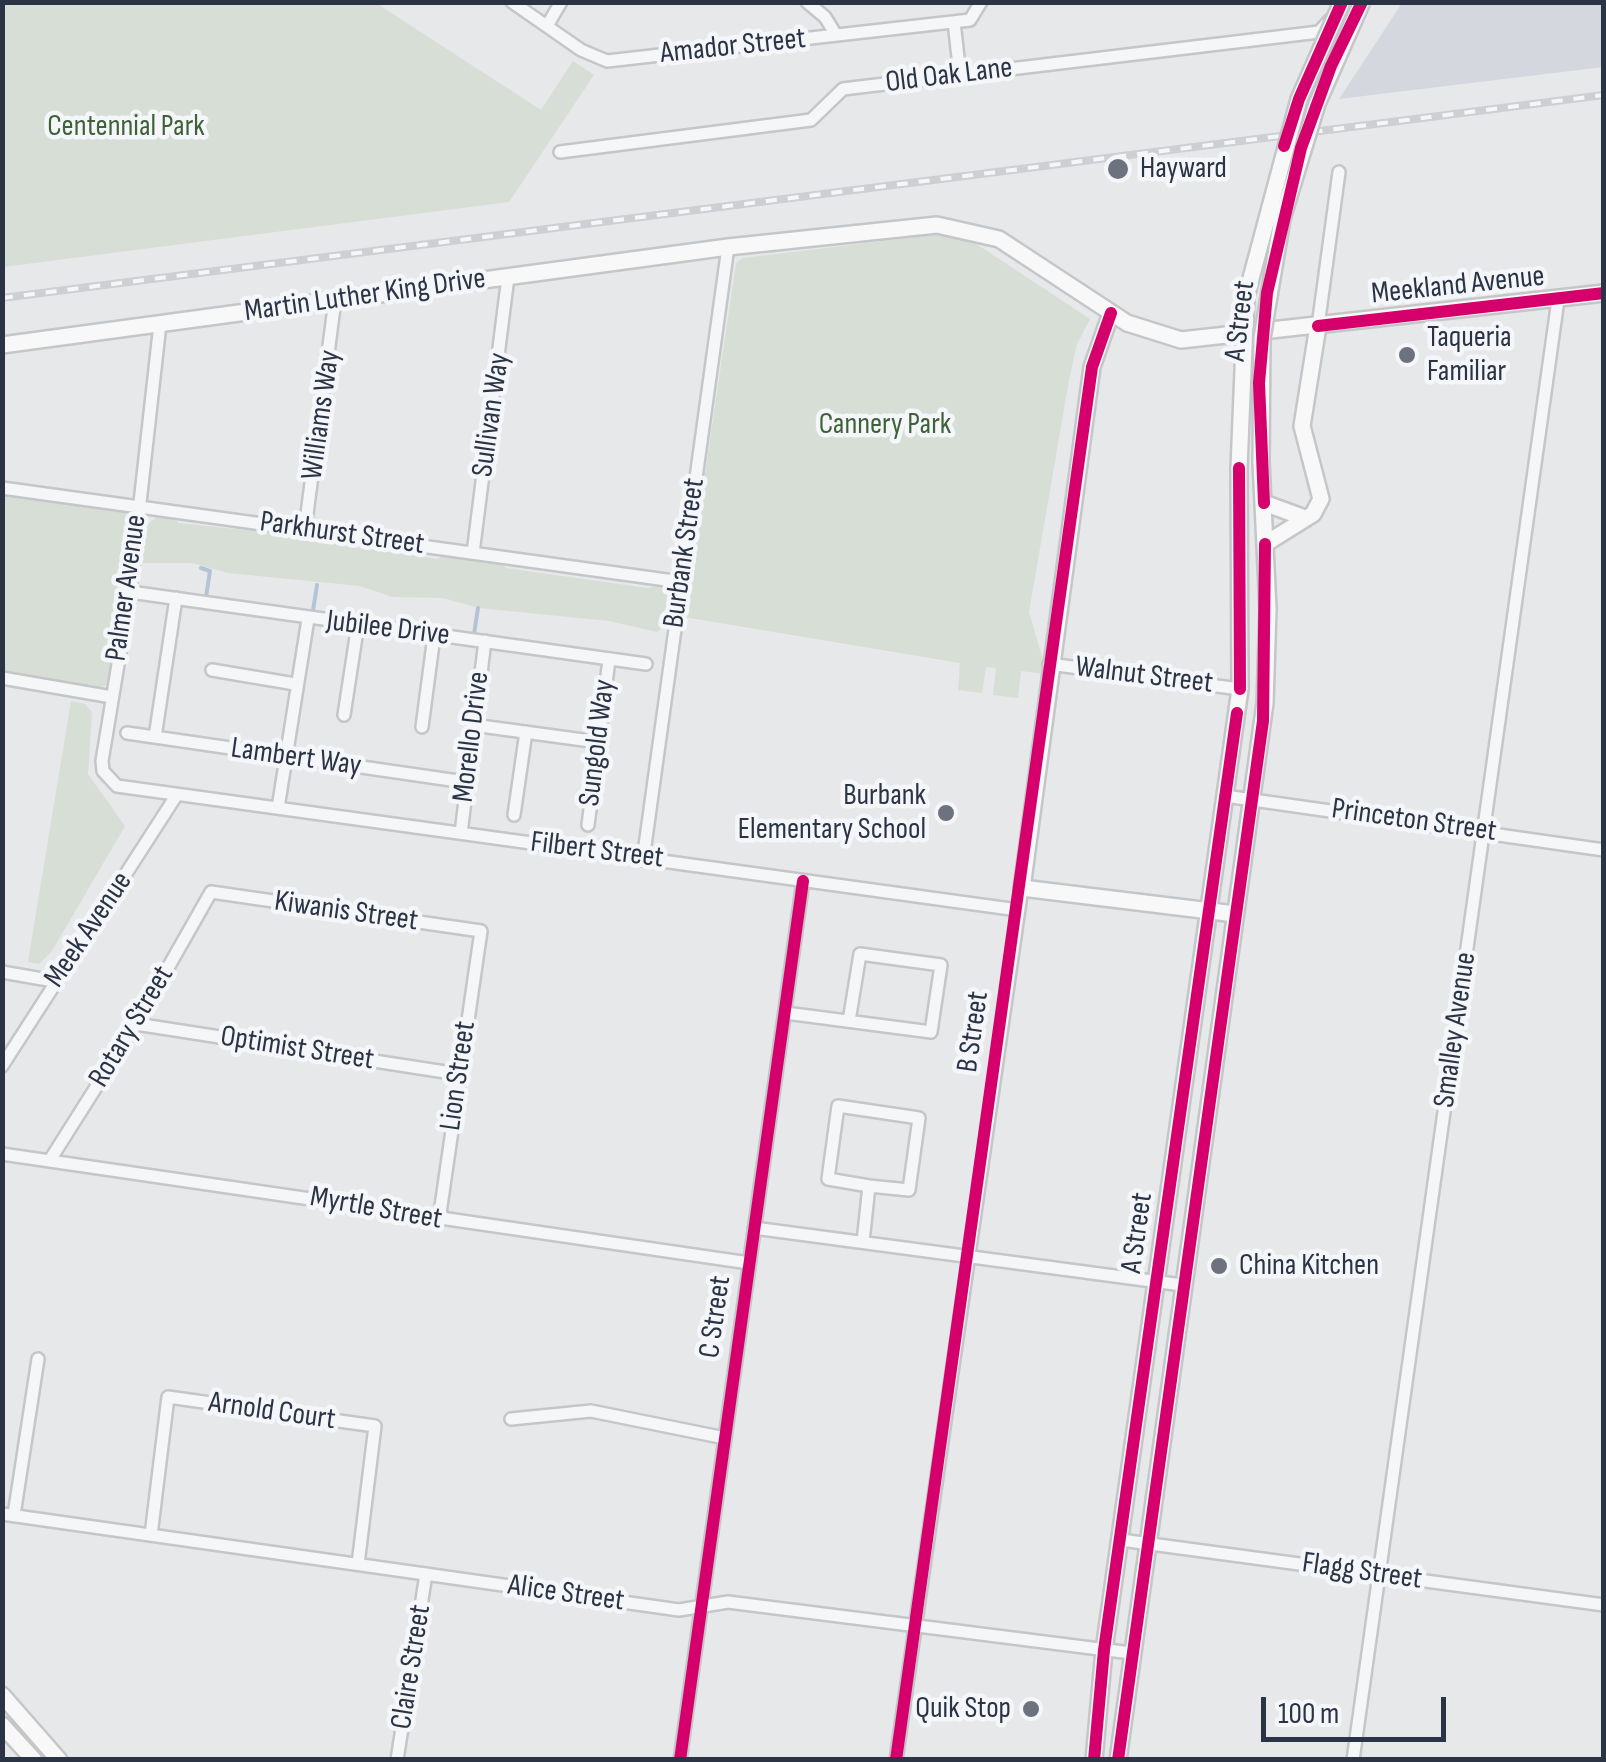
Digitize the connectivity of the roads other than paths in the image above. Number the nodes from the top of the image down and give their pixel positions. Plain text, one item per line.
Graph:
1 (512, 2) edge
2 (561, 2) edge
3 (807, 2) edge
4 (981, 2) edge
5 (1362, 2) edge
6 (1339, 3) edge
7 (954, 22) junction
8 (546, 26) junction
9 (836, 35) junction
10 (960, 75) junction
11 (560, 152) dead end
12 (1339, 172) dead end
13 (728, 248) junction
14 (508, 277) junction
15 (1604, 294) edge
16 (335, 300) junction
17 (1558, 300) junction
18 (1111, 313) junction
19 (160, 324) junction
20 (1318, 326) junction
21 (2, 345) edge
22 (2, 488) edge
23 (1264, 503) junction
24 (138, 507) junction
25 (1305, 518) junction
26 (305, 528) junction
27 (1265, 544) junction
28 (473, 552) junction
29 (681, 582) junction
30 (130, 592) junction
31 (176, 598) junction
32 (308, 619) junction
33 (358, 624) junction
34 (434, 636) junction
35 (485, 641) junction
36 (609, 660) junction
37 (646, 664) dead end
38 (1049, 664) junction
39 (212, 670) dead end
40 (2, 678) edge
41 (295, 684) junction
42 (1240, 688) junction
43 (112, 696) junction
44 (344, 715) dead end
45 (473, 725) junction
46 (422, 727) dead end
47 (526, 732) junction
48 (127, 733) dead end
49 (155, 737) junction
50 (598, 742) junction
51 (285, 756) junction
52 (466, 782) junction
53 (176, 796) junction
54 (1225, 796) junction
55 (1254, 798) junction
56 (278, 808) junction
57 (514, 815) dead end
58 (588, 825) dead end
59 (1484, 831) junction
60 (460, 833) junction
61 (1604, 850) edge
62 (643, 860) junction
63 (803, 881) junction
64 (1022, 888) junction
65 (212, 892) joint
66 (1018, 910) junction
67 (1207, 910) junction
68 (1235, 914) junction
69 (482, 932) joint
70 (2, 972) edge
71 (54, 981) junction
72 (784, 1013) junction
73 (849, 1021) junction
74 (136, 1024) junction
75 (2, 1066) edge
76 (458, 1074) junction
77 (2, 1154) edge
78 (50, 1160) junction
79 (869, 1186) junction
80 (439, 1220) junction
81 (754, 1228) junction
82 (863, 1242) junction
83 (966, 1256) junction
84 (749, 1262) junction
85 (1156, 1282) junction
86 (1182, 1285) junction
87 (38, 1359) dead end
88 (511, 1419) dead end
89 (724, 1438) junction
90 (8, 1514) edge
91 (151, 1535) junction
92 (1121, 1540) junction
93 (1147, 1543) junction
94 (358, 1564) junction
95 (426, 1574) junction
96 (1379, 1574) junction
97 (702, 1605) junction
98 (1604, 1605) edge
99 (916, 1626) junction
100 (1104, 1650) junction
101 (1131, 1653) junction
102 (2, 1695) edge
103 (2, 1725) edge
104 (34, 1760) edge
105 (59, 1760) edge
106 (397, 1760) edge
107 (680, 1760) edge
108 (896, 1760) edge
109 (1094, 1760) edge
110 (1118, 1760) edge
111 (1352, 1760) edge

1 - 8 street, Amador Street
2 - 8 street
3 - 9 street
4 - 7 street, Amador Street
5 - 23 main road, A Street, bridge
6 - 10 street, Old Oak Lane
6 - 42 main road, A Street, bridge
7 - 9 street, Amador Street
7 - 10 street
8 - 9 street, Amador Street
10 - 11 street, Old Oak Lane
12 - 20 street
13 - 14 main road, Martin Luther King Drive
13 - 18 main road, Meekland Avenue
13 - 29 street, Burbank Street
14 - 16 main road, Martin Luther King Drive
14 - 28 street, Sullivan Way
15 - 17 main road, Meekland Avenue
16 - 19 main road, Martin Luther King Drive
16 - 26 street, Williams Way
17 - 20 main road, Meekland Avenue
17 - 59 street, Smalley Avenue
18 - 20 main road, Meekland Avenue
18 - 38 main road, B Street
19 - 21 main road, Martin Luther King Drive
19 - 24 street, Palmer Avenue
20 - 25 main road
22 - 24 street, Parkhurst Street
23 - 25 main road
23 - 27 main road, A Street
24 - 26 street, Parkhurst Street
24 - 30 street, Palmer Avenue
25 - 27 main road
26 - 28 street, Parkhurst Street
27 - 55 main road, A Street
28 - 29 street, Parkhurst Street
29 - 62 street, Burbank Street
30 - 31 street, Jubilee Drive
30 - 43 street, Palmer Avenue
31 - 32 street, Jubilee Drive
31 - 49 street
32 - 33 street, Jubilee Drive
32 - 41 street
33 - 34 street, Jubilee Drive
33 - 44 street
34 - 35 street, Jubilee Drive
34 - 46 street
35 - 36 street, Jubilee Drive
35 - 45 street, Morello Drive
36 - 37 street, Jubilee Drive
36 - 50 street, Sungold Way
38 - 42 street, Walnut Street
38 - 64 main road, B Street
39 - 41 street
40 - 43 street
41 - 51 street
42 - 54 main road, A Street
43 - 53 street, Palmer Avenue
45 - 47 street
45 - 52 street, Morello Drive
47 - 50 street
47 - 57 street
48 - 49 street, Lambert Way
49 - 51 street, Lambert Way
50 - 58 street, Sungold Way
51 - 52 street, Lambert Way
51 - 56 street
52 - 60 street, Morello Drive
53 - 56 street, Filbert Street
53 - 71 street, Meek Avenue
54 - 55 street, Princeton Street
54 - 67 main road, A Street
55 - 59 street, Princeton Street
55 - 68 main road, A Street
56 - 60 street, Filbert Street
59 - 61 street, Princeton Street
59 - 96 street, Smalley Avenue
60 - 62 street, Filbert Street
62 - 63 street, Filbert Street
63 - 66 street, Filbert Street
63 - 72 street, C Street
64 - 66 street, B Street
64 - 67 main road
65 - 69 street, Kiwanis Street
65 - 74 street, Rotary Street
66 - 83 street, B Street
67 - 68 main road
67 - 85 main road, A Street
68 - 86 main road, A Street
69 - 76 street, Lion Street
70 - 71 street
71 - 75 street, Meek Avenue
72 - 73 street
72 - 81 street, C Street
73 - 73 street
74 - 76 street, Optimist Street
74 - 78 street, Rotary Street
76 - 80 street, Lion Street
77 - 78 street, Myrtle Street
78 - 80 street, Myrtle Street
79 - 79 street
79 - 82 street
80 - 84 street, Myrtle Street
81 - 82 street
81 - 84 street, C Street
82 - 83 street
83 - 85 street
83 - 99 street, B Street
84 - 89 street, C Street
85 - 86 street
85 - 92 main road, A Street
86 - 93 main road, A Street
87 - 90 street
88 - 89 street
89 - 97 street, C Street
90 - 91 street, Alice Street
91 - 94 street, Alice Street
91 - 94 street, Arnold Court
92 - 93 street, Flagg Street
92 - 100 main road, A Street
93 - 96 street, Flagg Street
93 - 101 main road, A Street
94 - 95 street, Alice Street
95 - 97 street, Alice Street
95 - 106 street, Claire Street
96 - 98 street, Flagg Street
96 - 111 street, Smalley Avenue
97 - 99 street, Alice Street
97 - 107 street, C Street
99 - 100 street, Alice Street
99 - 108 street, B Street
100 - 101 street, Alice Street
100 - 109 main road, A Street
101 - 110 main road, A Street
102 - 105 main road
103 - 104 main road

